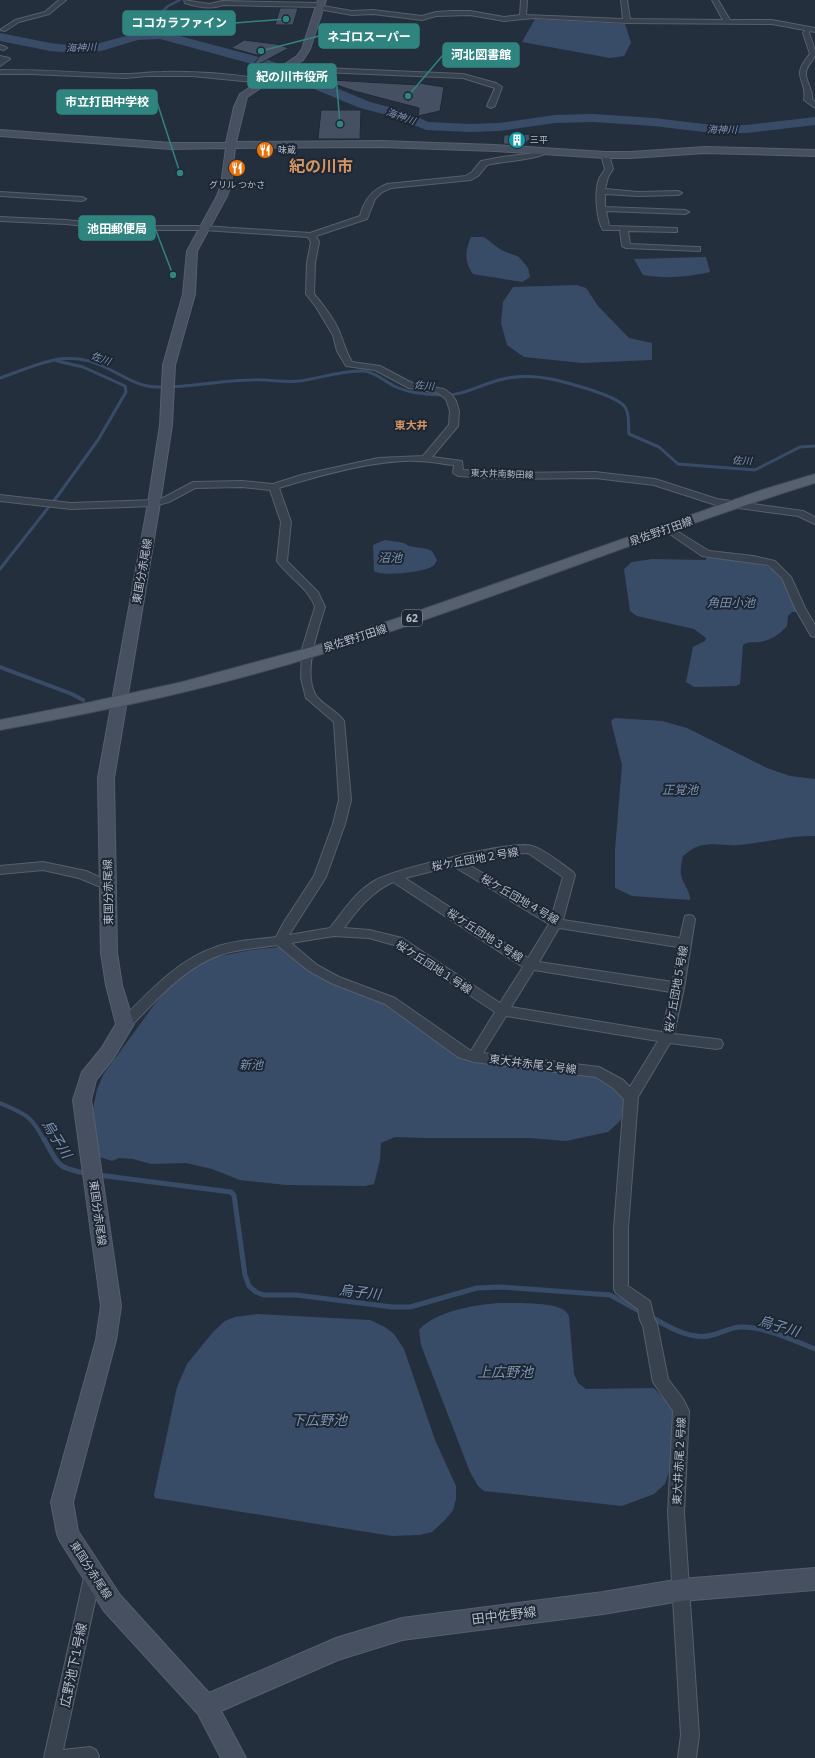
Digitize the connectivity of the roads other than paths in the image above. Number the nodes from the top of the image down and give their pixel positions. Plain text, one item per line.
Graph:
1 (63, 0) edge
2 (187, 0) edge
3 (524, 0) edge
4 (624, 0) edge
5 (715, 0) edge
6 (321, 4) edge
7 (523, 16) junction
8 (627, 21) junction
9 (728, 22) junction
10 (812, 29) edge
11 (1, 30) edge
12 (0, 58) edge
13 (0, 64) edge
14 (289, 66) junction
15 (0, 72) edge
16 (263, 81) junction
17 (491, 106) dead end
18 (815, 106) edge
19 (0, 133) edge
20 (231, 144) junction
21 (546, 150) junction
22 (815, 153) edge
23 (605, 155) junction
24 (602, 191) junction
25 (678, 193) dead end
26 (0, 194) edge
27 (82, 199) dead end
28 (602, 209) junction
29 (685, 212) dead end
30 (0, 219) edge
31 (204, 228) junction
32 (624, 228) junction
33 (674, 230) junction
34 (311, 235) junction
35 (697, 249) dead end
36 (425, 460) junction
37 (815, 478) edge
38 (274, 487) junction
39 (0, 498) edge
40 (154, 503) junction
41 (738, 504) junction
42 (815, 521) edge
43 (667, 528) junction
44 (815, 634) edge
45 (307, 654) junction
46 (120, 702) junction
47 (0, 725) edge
48 (454, 860) junction
49 (0, 870) edge
50 (394, 877) junction
51 (108, 886) junction
52 (689, 919) dead end
53 (556, 923) junction
54 (334, 932) junction
55 (280, 941) junction
56 (685, 944) junction
57 (530, 964) junction
58 (678, 988) junction
59 (503, 1011) junction
60 (125, 1024) junction
61 (668, 1038) junction
62 (716, 1044) dead end
63 (474, 1057) junction
64 (631, 1097) junction
65 (93, 1572) junction
66 (815, 1579) edge
67 (681, 1590) junction
68 (206, 1706) junction
69 (90, 1756) dead end
70 (53, 1758) edge
71 (66, 1758) edge
72 (234, 1758) edge
73 (687, 1758) edge

1 - 11 street
2 - 6 street
3 - 7 street
4 - 8 street
5 - 9 street
6 - 7 street
6 - 14 street, 東国分赤尾線
7 - 8 street
8 - 9 street
9 - 10 street
10 - 18 street
12 - 13 street
14 - 16 street, 東国分赤尾線
14 - 17 street
15 - 16 street
16 - 20 street, 東国分赤尾線
19 - 20 street
20 - 21 street
20 - 31 street, 東国分赤尾線
21 - 23 street
21 - 34 street
22 - 23 street
23 - 24 street
24 - 25 street
24 - 28 street
26 - 27 street
28 - 32 street
28 - 33 street
29 - 33 street
30 - 31 street
31 - 34 street
31 - 40 street, 東国分赤尾線
32 - 33 street
32 - 33 street
33 - 35 street
34 - 36 street
36 - 38 street, 東大井南勢田線
36 - 41 street, 東大井南勢田線
37 - 41 main road, 泉佐野打田線 / 62
38 - 40 street, 東大井南勢田線
38 - 45 street
39 - 40 street, 東大井南勢田線
40 - 46 street, 東国分赤尾線
41 - 42 street, 東大井南勢田線
41 - 43 main road, 泉佐野打田線 / 62
43 - 44 street
43 - 45 main road, 泉佐野打田線 / 62
45 - 46 main road, 泉佐野打田線 / 62
45 - 55 street
46 - 47 main road, 泉佐野打田線 / 62
46 - 51 street, 東国分赤尾線
48 - 50 street, 桜ケ丘団地２号線
48 - 53 street, 桜ケ丘団地４号線
48 - 53 street, 桜ケ丘団地２号線
49 - 51 street
50 - 54 street, 桜ケ丘団地２号線
50 - 57 street, 桜ケ丘団地３号線
51 - 60 street, 東国分赤尾線
52 - 56 street, 桜ケ丘団地５号線
53 - 56 street, 桜ケ丘団地４号線
53 - 57 street, 桜ケ丘団地２号線
54 - 55 street, 桜ケ丘団地１号線
54 - 59 street, 桜ケ丘団地１号線
55 - 60 street, 桜ケ丘団地１号線
55 - 63 street, 東大井赤尾２号線
56 - 58 street, 桜ケ丘団地５号線
57 - 58 street, 桜ケ丘団地３号線
57 - 59 street, 桜ケ丘団地２号線
58 - 61 street, 桜ケ丘団地５号線
59 - 61 street, 桜ケ丘団地１号線
59 - 63 street, 桜ケ丘団地２号線
60 - 65 street, 東国分赤尾線
61 - 62 street, 桜ケ丘団地１号線
61 - 64 street, 桜ケ丘団地５号線
63 - 64 street, 東大井赤尾２号線
64 - 67 street, 東大井赤尾２号線
65 - 68 street, 東国分赤尾線
65 - 70 street, 広野池下1号線
66 - 67 street, 田中佐野線
67 - 68 street, 田中佐野線
67 - 73 street, 東大井赤尾２号線
68 - 72 street, 東国分赤尾線
69 - 71 street

